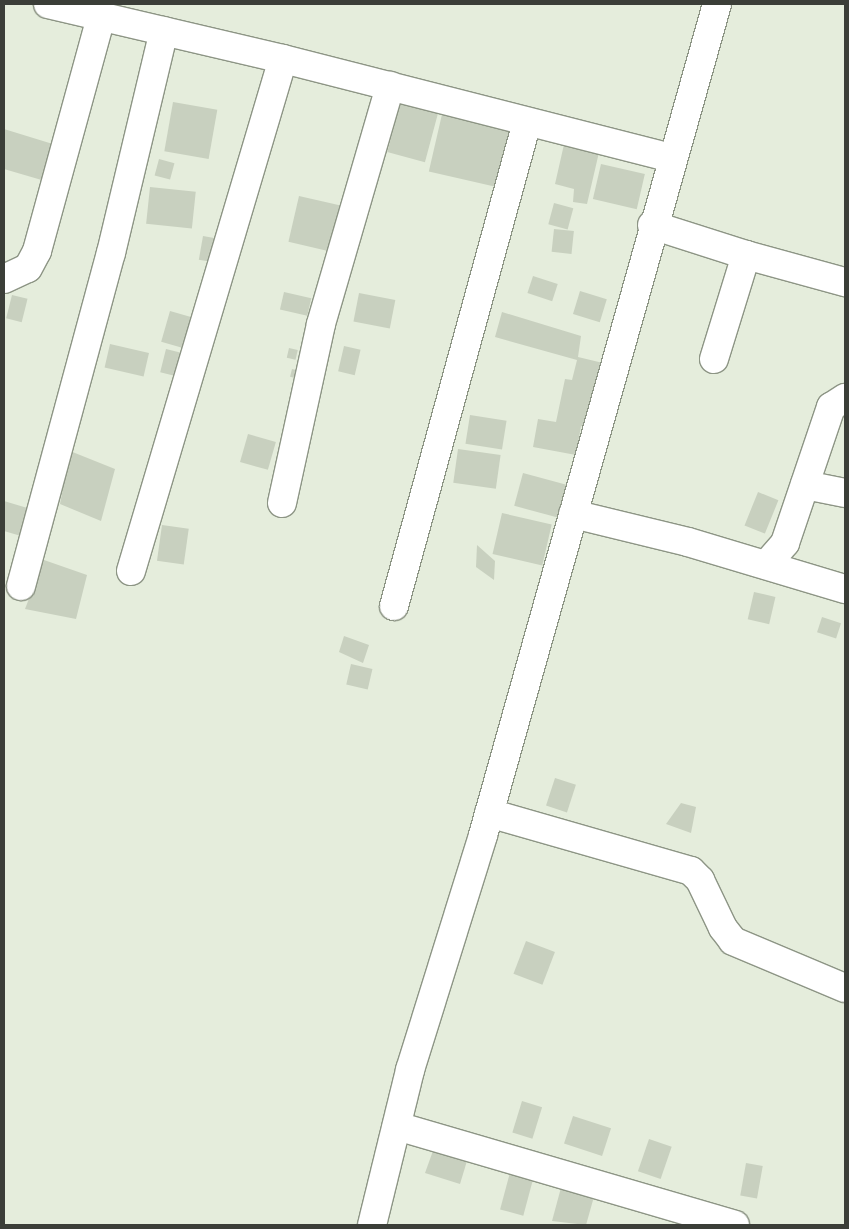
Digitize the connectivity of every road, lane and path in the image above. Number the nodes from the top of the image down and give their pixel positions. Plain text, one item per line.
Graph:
1 (48, 4) edge
2 (717, 4) edge
3 (101, 16) junction
4 (164, 31) junction
5 (283, 59) junction
6 (390, 86) junction
7 (527, 122) junction
8 (672, 158) junction
9 (652, 225) junction
10 (746, 255) junction
11 (4, 279) edge
12 (845, 282) edge
13 (714, 359) dead end
14 (845, 398) edge
15 (805, 485) junction
16 (845, 493) edge
17 (282, 503) dead end
18 (573, 514) junction
19 (766, 565) junction
20 (131, 571) dead end
21 (21, 586) dead end
22 (845, 589) edge
23 (394, 606) dead end
24 (489, 813) junction
25 (845, 988) edge
26 (397, 1126) junction
27 (372, 1225) edge
28 (735, 1225) edge

1 - 3 street
2 - 8 street
3 - 4 street
3 - 11 street
4 - 5 street
4 - 21 street
5 - 6 street
5 - 20 street
6 - 7 street
6 - 17 street
7 - 8 street
7 - 23 street
8 - 9 street
9 - 10 street
9 - 18 street
10 - 12 street
10 - 13 street
14 - 15 street
15 - 16 street
15 - 19 street
18 - 19 street
18 - 24 street
19 - 22 street
24 - 25 street
24 - 26 street
26 - 27 street
26 - 28 street

